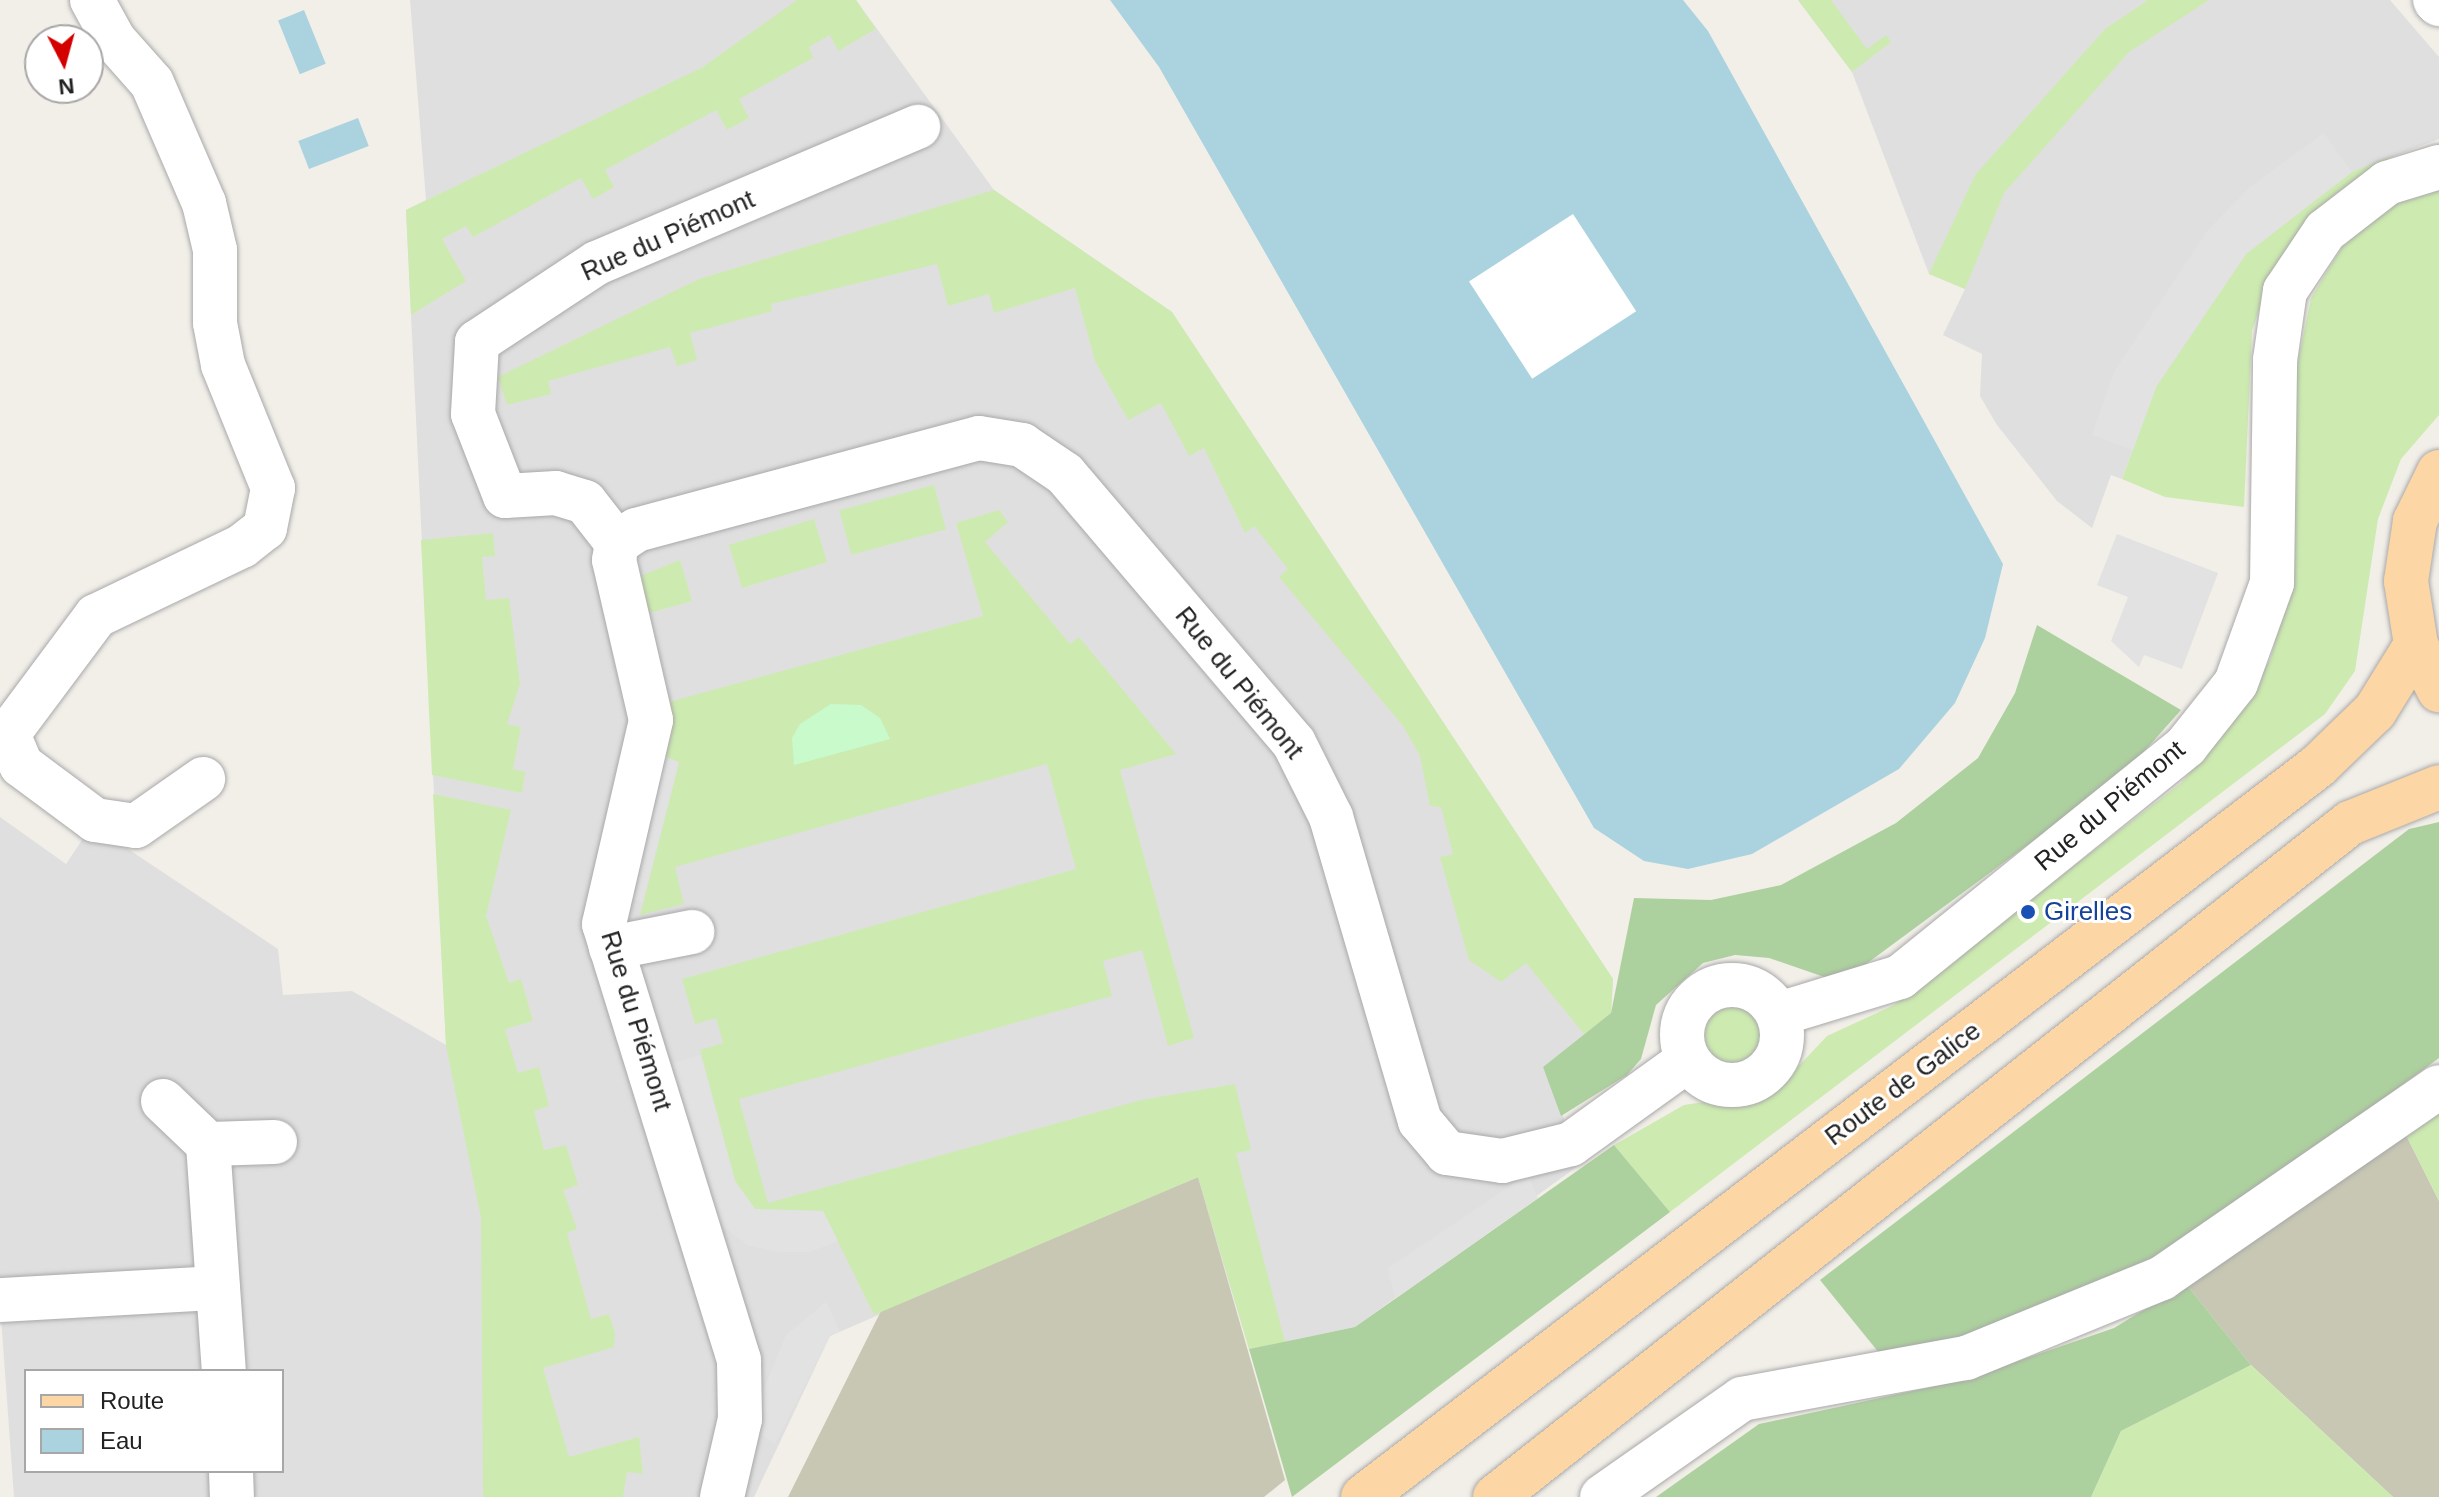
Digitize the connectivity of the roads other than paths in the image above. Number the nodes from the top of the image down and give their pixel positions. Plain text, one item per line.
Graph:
1 (92, 0) edge
2 (918, 127) dead end
3 (2439, 167) edge
4 (2439, 472) edge
5 (617, 543) junction
6 (2416, 645) junction
7 (2439, 690) edge
8 (203, 779) dead end
9 (2439, 787) edge
10 (692, 932) dead end
11 (611, 948) junction
12 (1779, 1014) junction
13 (1688, 1060) junction
14 (2439, 1087) edge
15 (163, 1101) dead end
16 (275, 1142) dead end
17 (208, 1144) junction
18 (218, 1288) junction
19 (0, 1300) edge
20 (224, 1369) edge
21 (231, 1473) edge
22 (232, 1497) edge
23 (722, 1497) edge
24 (1363, 1497) edge
25 (1495, 1497) edge
26 (1602, 1497) edge

1 - 8 street
2 - 5 street, Rue du Piémont
3 - 12 street, Rue du Piémont
4 - 6 main road
5 - 11 street, Rue du Piémont
5 - 13 street, Rue du Piémont
6 - 7 main road
6 - 24 main road, Route de Galice
9 - 25 main road
10 - 11 street
11 - 23 street, Rue du Piémont
12 - 13 street
12 - 13 street
14 - 26 street
15 - 17 street
16 - 17 street
17 - 18 street
18 - 19 street
18 - 20 street
21 - 22 street

